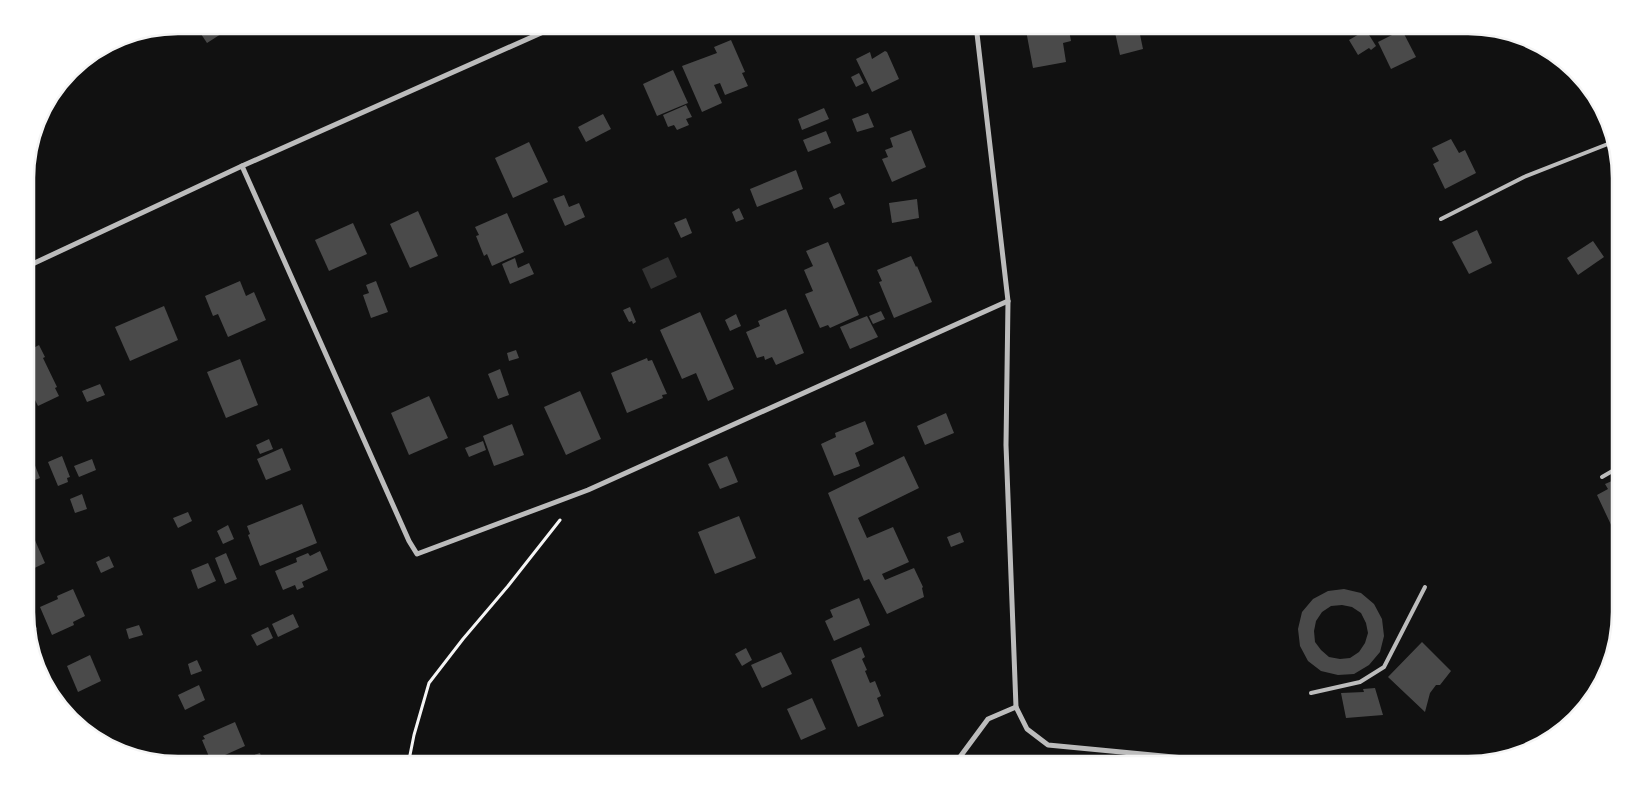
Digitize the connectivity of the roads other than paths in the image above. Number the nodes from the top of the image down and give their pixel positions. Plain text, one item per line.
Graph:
1 (539, 34) edge
2 (977, 34) edge
3 (1608, 144) edge
4 (242, 166) junction
5 (1441, 219) dead end
6 (34, 263) edge
7 (1008, 301) junction
8 (1612, 471) edge
9 (1602, 477) dead end
10 (1425, 587) dead end
11 (1311, 693) dead end
12 (1016, 707) junction
13 (961, 756) edge
14 (1163, 756) edge

1 - 4 street
2 - 7 street
3 - 5 lane
4 - 6 street
4 - 7 street
7 - 12 street
8 - 9 lane
10 - 11 lane
12 - 13 street
12 - 14 street

